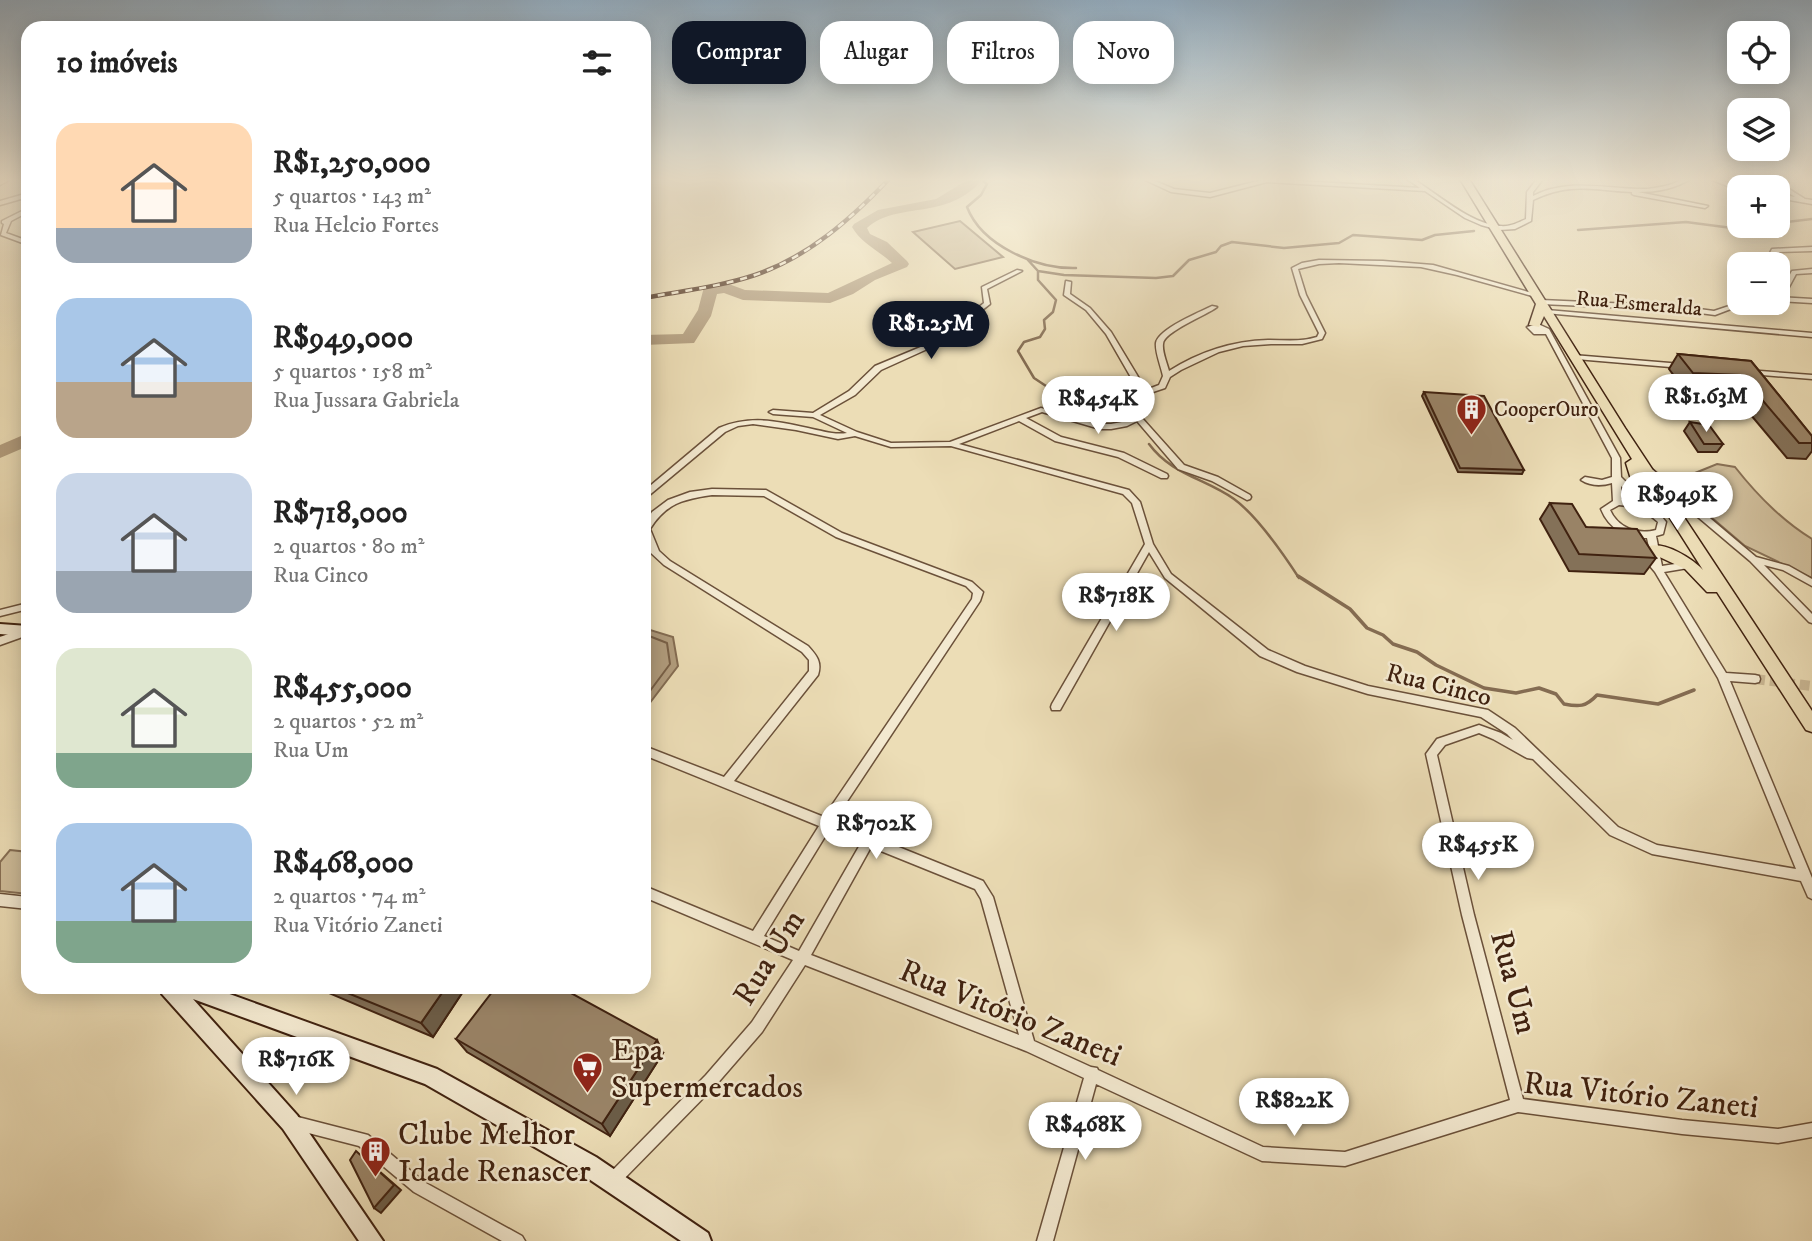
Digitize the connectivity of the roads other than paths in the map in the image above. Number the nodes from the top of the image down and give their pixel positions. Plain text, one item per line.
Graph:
1 (1500, 237) edge
2 (1812, 249) edge
3 (1773, 252) edge
4 (1019, 271) dead end
5 (1790, 271) edge
6 (1812, 271) edge
7 (1794, 273) junction
8 (1790, 280) edge
9 (1068, 282) dead end
10 (1790, 300) edge
11 (1812, 301) edge
12 (1542, 303) junction
13 (1214, 307) dead end
14 (1727, 309) edge
15 (1541, 330) joint
16 (1812, 335) edge
17 (1576, 357) junction
18 (1694, 368) edge
19 (1746, 372) edge
20 (1167, 376) junction
21 (1812, 377) edge
22 (1144, 393) junction
23 (774, 412) dead end
24 (814, 415) junction
25 (1138, 418) junction
26 (1021, 419) junction
27 (855, 434) junction
28 (951, 444) junction
29 (1642, 474) junction
30 (1164, 476) dead end
31 (1617, 478) junction
32 (1586, 480) dead end
33 (651, 489) edge
34 (1247, 496) dead end
35 (1635, 500) junction
36 (1617, 502) junction
37 (651, 520) edge
38 (1617, 526) junction
39 (1652, 542) junction
40 (651, 543) edge
41 (1149, 544) junction
42 (1753, 559) junction
43 (1690, 565) junction
44 (1658, 570) junction
45 (1812, 583) edge
46 (21, 608) edge
47 (0, 612) edge
48 (1812, 620) edge
49 (0, 629) edge
50 (21, 630) edge
51 (21, 634) edge
52 (1755, 640) junction
53 (0, 641) edge
54 (1723, 677) junction
55 (1755, 679) tunnel mouth
56 (1056, 707) dead end
57 (1812, 725) edge
58 (651, 753) edge
59 (1545, 763) junction
60 (726, 783) junction
61 (827, 822) junction
62 (869, 840) junction
63 (1804, 876) junction
64 (1812, 893) edge
65 (651, 894) edge
66 (0, 900) edge
67 (21, 902) edge
68 (756, 938) junction
69 (802, 958) junction
70 (175, 994) edge
71 (203, 994) edge
72 (1029, 1045) junction
73 (1092, 1073) junction
74 (1518, 1105) junction
75 (290, 1122) junction
76 (1812, 1130) edge
77 (611, 1181) junction
78 (372, 1241) edge
79 (517, 1241) edge
80 (700, 1241) edge
81 (1045, 1241) edge

1 - 12 main road
2 - 3 street
4 - 24 street
5 - 7 street
6 - 7 street
7 - 8 street
9 - 22 street
10 - 11 street
12 - 14 street
12 - 15 main road
12 - 16 street, Rua Esmeralda
12 - 17 main road
12 - 20 street
13 - 20 street
15 - 31 street
17 - 18 street
17 - 29 main road
19 - 21 street
20 - 22 street
22 - 25 street
23 - 24 street
24 - 27 street
25 - 26 street
25 - 34 street
26 - 28 street
26 - 30 street
27 - 28 street
27 - 33 street
28 - 41 street, Rua Cinco
29 - 35 main road
29 - 42 street
29 - 52 main road
31 - 32 street
31 - 35 street
31 - 36 street
35 - 36 street
35 - 39 street
36 - 38 street
37 - 61 street
38 - 39 street
38 - 44 street
39 - 43 main road
39 - 44 street
40 - 60 street
41 - 56 street
41 - 59 street, Rua Cinco
42 - 45 street
42 - 48 street
43 - 44 street
43 - 52 main road
44 - 54 street
46 - 47 street
49 - 50 street
51 - 53 street
52 - 57 main road
54 - 55 street
54 - 63 street
58 - 60 street
59 - 63 street, Rua Cinco
59 - 74 street, Rua Um
60 - 61 street
61 - 62 street
61 - 68 street
62 - 69 street, Rua Um
62 - 72 street
63 - 64 street
65 - 68 street, Rua Vitório Zaneti
66 - 67 street
68 - 69 street, Rua Vitório Zaneti
69 - 72 street, Rua Vitório Zaneti
69 - 77 street, Rua Um
70 - 75 street
71 - 77 street
72 - 73 street, Rua Vitório Zaneti
73 - 74 street, Rua Vitório Zaneti
73 - 81 street
74 - 76 street, Rua Vitório Zaneti
75 - 78 street
75 - 79 street
77 - 80 street

